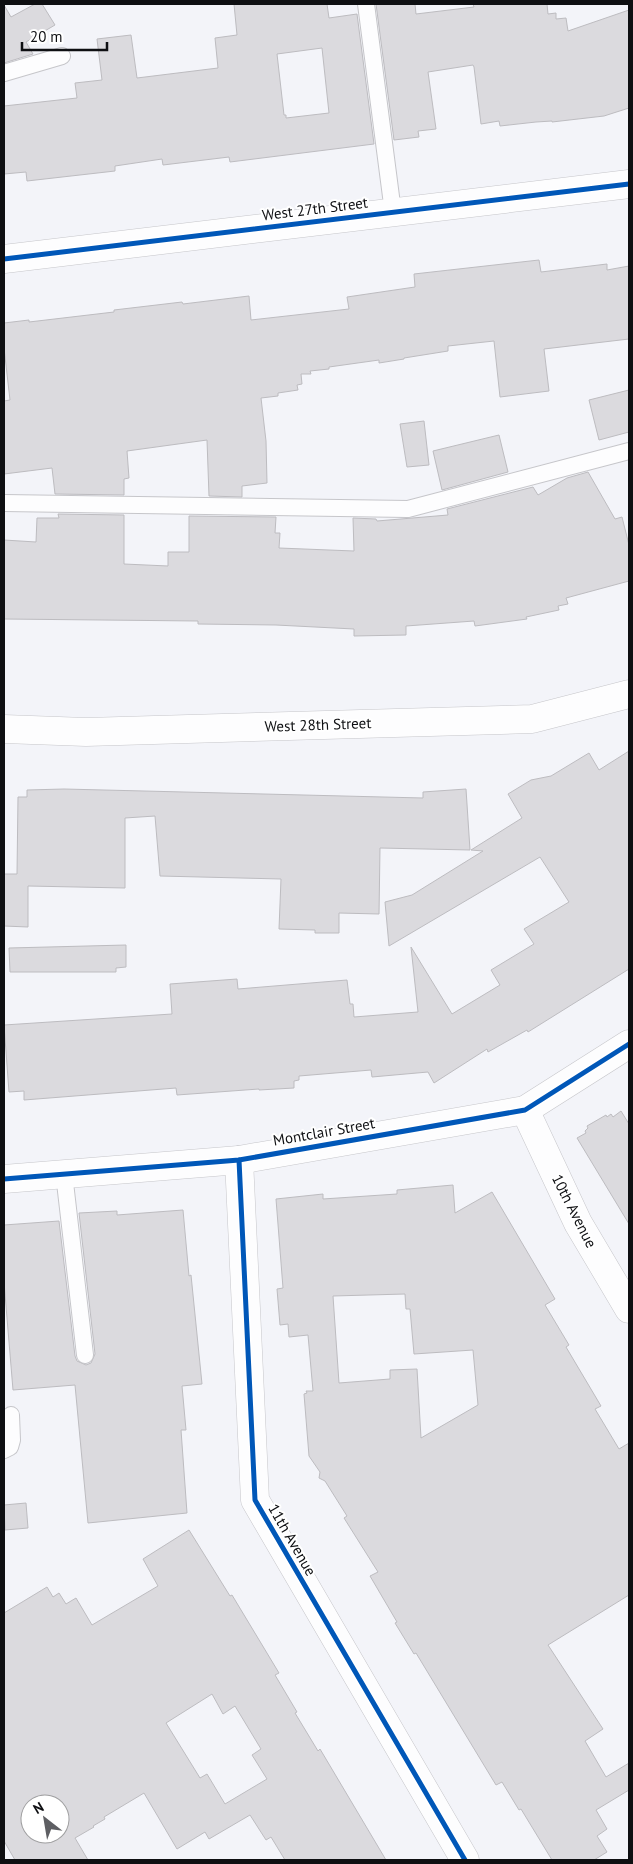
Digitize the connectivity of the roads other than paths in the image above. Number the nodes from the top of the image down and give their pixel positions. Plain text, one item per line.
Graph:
1 (366, 4) edge
2 (62, 56) dead end
3 (4, 73) edge
4 (629, 184) edge
5 (393, 212) junction
6 (4, 259) edge
7 (629, 451) edge
8 (4, 503) edge
9 (629, 694) edge
10 (4, 729) edge
11 (629, 1044) edge
12 (525, 1110) junction
13 (239, 1160) junction
14 (64, 1174) junction
15 (4, 1179) edge
16 (629, 1310) edge
17 (84, 1355) dead end
18 (10, 1415) dead end
19 (4, 1450) edge
20 (465, 1860) edge

1 - 5 lane
2 - 3 lane
4 - 5 street, West 27th Street
5 - 6 street, West 27th Street
7 - 8 lane
9 - 10 street, West 28th Street
11 - 12 street, Montclair Street
12 - 13 street, Montclair Street
12 - 16 street, 10th Avenue
13 - 14 street, Montclair Street
13 - 20 street, 11th Avenue
14 - 15 street, Montclair Street
14 - 17 lane
18 - 19 lane

